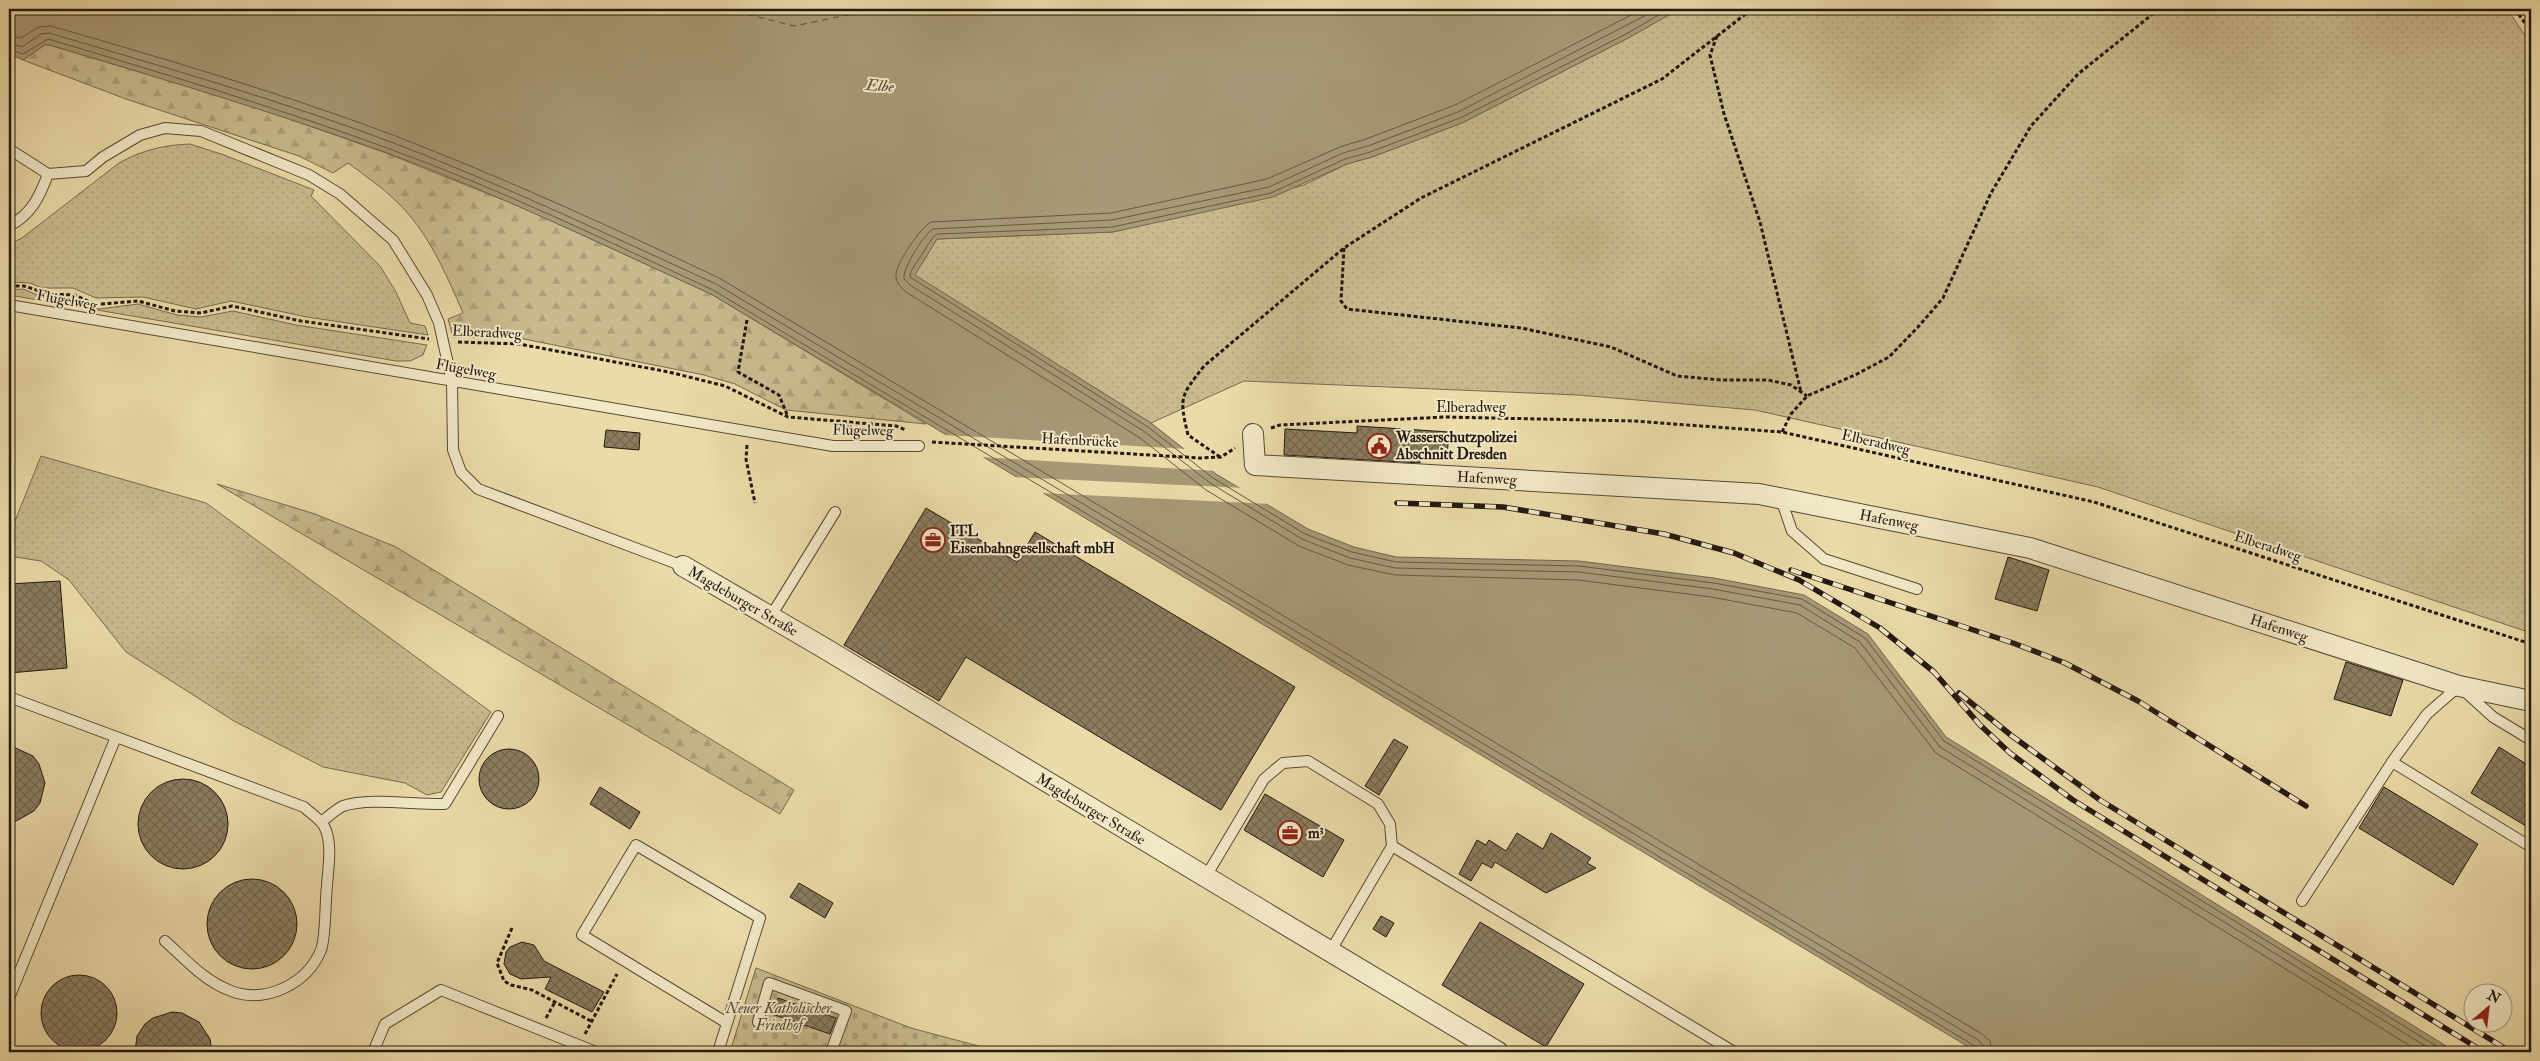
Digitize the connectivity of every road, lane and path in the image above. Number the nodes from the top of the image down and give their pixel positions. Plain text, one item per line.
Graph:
1 (1752, 9) edge
2 (2160, 9) edge
3 (2516, 9) edge
4 (2531, 32) edge
5 (1718, 36) junction
6 (9, 149) edge
7 (48, 174) junction
8 (9, 226) edge
9 (1344, 248) junction
10 (9, 286) edge
11 (9, 305) edge
12 (747, 320) dead end
13 (443, 341) junction
14 (452, 382) junction
15 (1801, 392) junction
16 (1807, 396) junction
17 (788, 417) junction
18 (749, 432) junction
19 (911, 432) dead end
20 (1782, 432) junction
21 (1253, 434) junction
22 (923, 442) joint
23 (1221, 457) junction
24 (1781, 499) junction
25 (755, 503) dead end
26 (835, 512) dead end
27 (683, 566) joint
28 (1917, 589) dead end
29 (771, 616) junction
30 (2531, 644) edge
31 (2459, 686) junction
32 (9, 697) edge
33 (2531, 701) edge
34 (498, 716) dead end
35 (116, 737) junction
36 (2531, 740) edge
37 (2392, 762) junction
38 (321, 822) junction
39 (1392, 846) junction
40 (2531, 847) edge
41 (1205, 878) junction
42 (2302, 901) dead end
43 (512, 928) dead end
44 (165, 941) dead end
45 (1330, 952) junction
46 (625, 961) junction
47 (9, 998) edge
48 (592, 1021) junction
49 (758, 1022) dead end
50 (727, 1023) junction
51 (579, 1046) junction
52 (374, 1052) edge
53 (596, 1052) edge
54 (718, 1052) edge
55 (831, 1052) edge
56 (1498, 1052) edge
57 (1734, 1052) edge

1 - 5 path
2 - 16 path
3 - 4 path
5 - 9 path
5 - 15 path
6 - 7 lane
7 - 8 lane
7 - 13 lane
9 - 15 path
9 - 23 path
10 - 13 path, Elberadweg
11 - 14 lane, Flügelweg
12 - 17 path
13 - 14 lane
13 - 17 path, Elberadweg
14 - 18 lane, Flügelweg
14 - 27 lane
15 - 16 path
16 - 20 path
17 - 19 path, Elberadweg
18 - 22 lane, Flügelweg
18 - 25 path
20 - 21 path, Elberadweg
20 - 30 path, Elberadweg
21 - 23 path, Elberadweg
21 - 24 street, Hafenweg
22 - 23 path, Hafenbrücke
24 - 28 lane
24 - 31 street, Hafenweg
26 - 29 lane
27 - 29 street, Magdeburger Straße
29 - 41 street, Magdeburger Straße
31 - 33 street, Hafenweg
31 - 36 lane
31 - 37 lane
32 - 35 lane
34 - 38 lane
35 - 38 lane
35 - 47 lane
37 - 40 lane
37 - 42 lane
38 - 44 lane
39 - 41 lane
39 - 45 lane
39 - 57 lane
41 - 45 street, Magdeburger Straße
43 - 48 path
45 - 56 street, Magdeburger Straße
46 - 48 path
46 - 50 lane
46 - 50 lane
48 - 51 path
49 - 55 lane
50 - 54 lane
51 - 52 lane
51 - 53 lane

